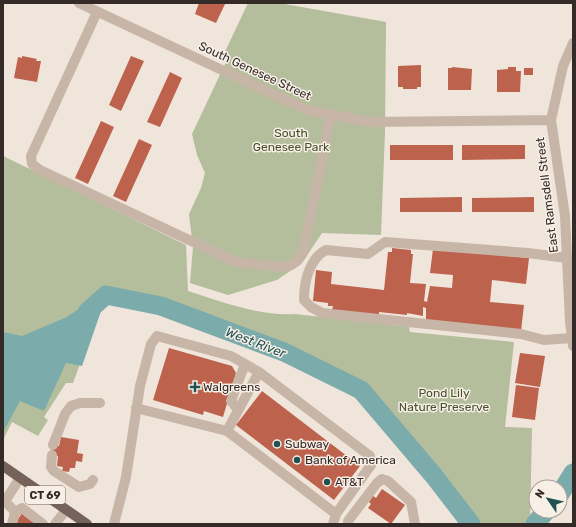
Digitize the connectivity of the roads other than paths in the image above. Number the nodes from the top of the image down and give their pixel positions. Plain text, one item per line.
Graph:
1 (79, 3) edge
2 (98, 12) junction
3 (573, 43) edge
4 (330, 114) junction
5 (551, 120) junction
6 (304, 245) junction
7 (319, 253) junction
8 (569, 255) edge
9 (572, 342) edge
10 (245, 364) junction
11 (259, 372) junction
12 (100, 404) dead end
13 (136, 408) junction
14 (238, 410) junction
15 (227, 431) junction
16 (3, 466) edge
17 (20, 478) junction
18 (93, 480) dead end
19 (66, 510) junction
20 (15, 512) junction
21 (336, 514) junction
22 (348, 521) dead end
23 (12, 524) edge
24 (43, 524) edge
25 (55, 524) edge
26 (87, 524) edge
27 (114, 524) edge
28 (333, 524) edge
29 (415, 524) edge

1 - 2 street, South Genesee Street
2 - 4 street, South Genesee Street
2 - 6 street
3 - 5 street, East Ramsdell Street
4 - 5 street, South Genesee Street
4 - 6 street
5 - 8 street, East Ramsdell Street
6 - 7 street
7 - 8 street
7 - 9 street
8 - 9 street, East Ramsdell Street
10 - 11 street
10 - 13 street
10 - 14 street
11 - 14 street
11 - 21 street
12 - 18 street
13 - 15 street
13 - 27 street
14 - 15 street
15 - 21 street
16 - 17 main road, CT 69
17 - 19 main road, CT 69
17 - 20 street
19 - 25 street
19 - 26 main road, CT 69
20 - 23 street
20 - 24 street
21 - 28 street
22 - 29 street

